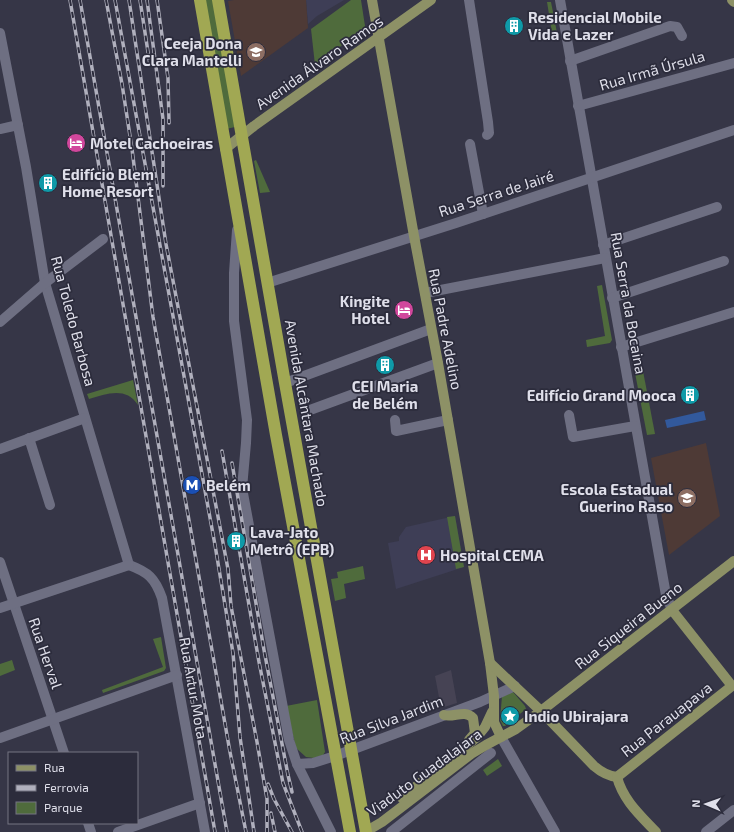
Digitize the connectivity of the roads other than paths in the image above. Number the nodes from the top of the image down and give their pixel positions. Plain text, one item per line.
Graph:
1 (200, 0) edge
2 (218, 0) edge
3 (372, 0) edge
4 (431, 0) edge
5 (469, 0) edge
6 (560, 0) edge
7 (0, 33) edge
8 (682, 36) dead end
9 (379, 38) junction
10 (570, 61) junction
11 (734, 63) edge
12 (578, 106) junction
13 (18, 125) junction
14 (0, 129) edge
15 (734, 130) edge
16 (487, 135) dead end
17 (242, 136) junction
18 (470, 144) dead end
19 (225, 149) junction
20 (591, 178) junction
21 (717, 207) dead end
22 (483, 214) junction
23 (239, 218) junction
24 (414, 236) junction
25 (103, 239) dead end
26 (603, 245) junction
27 (605, 258) junction
28 (724, 262) dead end
29 (45, 283) junction
30 (267, 283) junction
31 (425, 293) junction
32 (612, 298) junction
33 (734, 312) edge
34 (0, 322) edge
35 (431, 329) junction
36 (621, 348) junction
37 (438, 363) junction
38 (285, 383) junction
39 (310, 410) dead end
40 (569, 415) dead end
41 (85, 418) junction
42 (395, 420) dead end
43 (448, 420) junction
44 (635, 426) junction
45 (29, 438) junction
46 (0, 449) edge
47 (50, 505) dead end
48 (734, 561) edge
49 (0, 562) edge
50 (129, 564) junction
51 (14, 603) junction
52 (0, 608) edge
53 (672, 610) junction
54 (490, 663) junction
55 (177, 675) junction
56 (515, 686) junction
57 (733, 687) edge
58 (494, 696) junction
59 (493, 711) junction
60 (541, 711) junction
61 (444, 715) junction
62 (53, 719) junction
63 (516, 729) junction
64 (501, 737) junction
65 (0, 738) edge
66 (466, 746) junction
67 (352, 749) junction
68 (64, 752) edge
69 (491, 754) dead end
70 (512, 755) junction
71 (335, 756) junction
72 (452, 763) junction
73 (298, 764) junction
74 (617, 776) junction
75 (200, 803) junction
76 (734, 810) edge
77 (118, 832) edge
78 (205, 832) edge
79 (330, 832) edge
80 (351, 832) edge
81 (366, 832) edge
82 (392, 832) edge
83 (555, 832) edge
84 (656, 832) edge
85 (706, 832) edge

1 - 19 highway
2 - 17 highway, Avenida Alcântara Machado
3 - 9 main road, Rua Padre Adelino
4 - 9 main road, Avenida Álvaro Ramos
5 - 16 street
6 - 10 street, Rua Serra da Bocaina
7 - 13 street, Rua Toledo Barbosa
8 - 10 street
9 - 17 main road, Avenida Álvaro Ramos
9 - 24 main road, Rua Padre Adelino
10 - 12 street, Rua Serra da Bocaina
11 - 12 street, Rua Irmã Úrsula
12 - 20 street, Rua Serra da Bocaina
13 - 14 street
13 - 29 street, Rua Toledo Barbosa
15 - 20 street, Rua Serra de Jairé
17 - 19 main road, Avenida Álvaro Ramos
17 - 30 highway, Avenida Alcântara Machado
18 - 22 street
19 - 23 highway
20 - 22 street, Rua Serra de Jairé
20 - 26 street, Rua Serra da Bocaina
21 - 26 street
22 - 24 street, Rua Serra de Jairé
23 - 71 highway
23 - 73 street
24 - 30 street, Rua Serra de Jairé
24 - 31 main road, Rua Padre Adelino
25 - 29 street
26 - 27 street, Rua Serra da Bocaina
27 - 31 street
27 - 32 street, Rua Serra da Bocaina
28 - 32 street
29 - 34 street
29 - 41 street, Rua Toledo Barbosa
30 - 38 highway, Avenida Alcântara Machado
31 - 35 main road, Rua Padre Adelino
32 - 36 street, Rua Serra da Bocaina
33 - 36 street
35 - 37 main road, Rua Padre Adelino
35 - 38 street
36 - 44 street, Rua Serra da Bocaina
37 - 39 street
37 - 43 main road, Rua Padre Adelino
38 - 67 highway, Avenida Alcântara Machado
40 - 44 street
41 - 45 street
41 - 50 street, Rua Toledo Barbosa
42 - 43 street
43 - 54 main road, Rua Padre Adelino
44 - 53 street, Rua Serra da Bocaina
45 - 46 street
45 - 47 street
48 - 53 main road, Rua Siqueira Bueno
49 - 51 street, Rua Herval
50 - 51 street
50 - 55 street, Rua Artur Mota
51 - 52 street
51 - 62 street, Rua Herval
53 - 57 main road
53 - 60 main road, Rua Siqueira Bueno
54 - 56 main road
54 - 58 main road, Rua Padre Adelino
55 - 62 street
55 - 75 street, Rua Artur Mota
56 - 58 street, Rua Silva Jardim
56 - 60 main road
57 - 74 main road, Rua Parauapava
58 - 59 main road, Rua Padre Adelino
58 - 61 street, Rua Silva Jardim
59 - 64 main road
59 - 66 main road, Viaduto Guadalajara
60 - 63 main road, Rua Siqueira Bueno
60 - 74 main road
61 - 66 main road
61 - 67 street, Rua Silva Jardim
62 - 65 street
62 - 68 street, Rua Herval
63 - 64 main road, Viaduto Guadalajara
63 - 70 street
64 - 70 street
64 - 72 main road, Viaduto Guadalajara
66 - 72 main road, Viaduto Guadalajara
67 - 71 street, Rua Silva Jardim
67 - 81 highway, Avenida Alcântara Machado
69 - 82 street
70 - 83 street
71 - 73 street, Rua Silva Jardim
71 - 80 highway
72 - 80 main road, Viaduto Guadalajara
72 - 81 main road, Viaduto Guadalajara
73 - 79 street
74 - 84 main road
75 - 77 street
75 - 78 street, Rua Artur Mota
76 - 85 street

